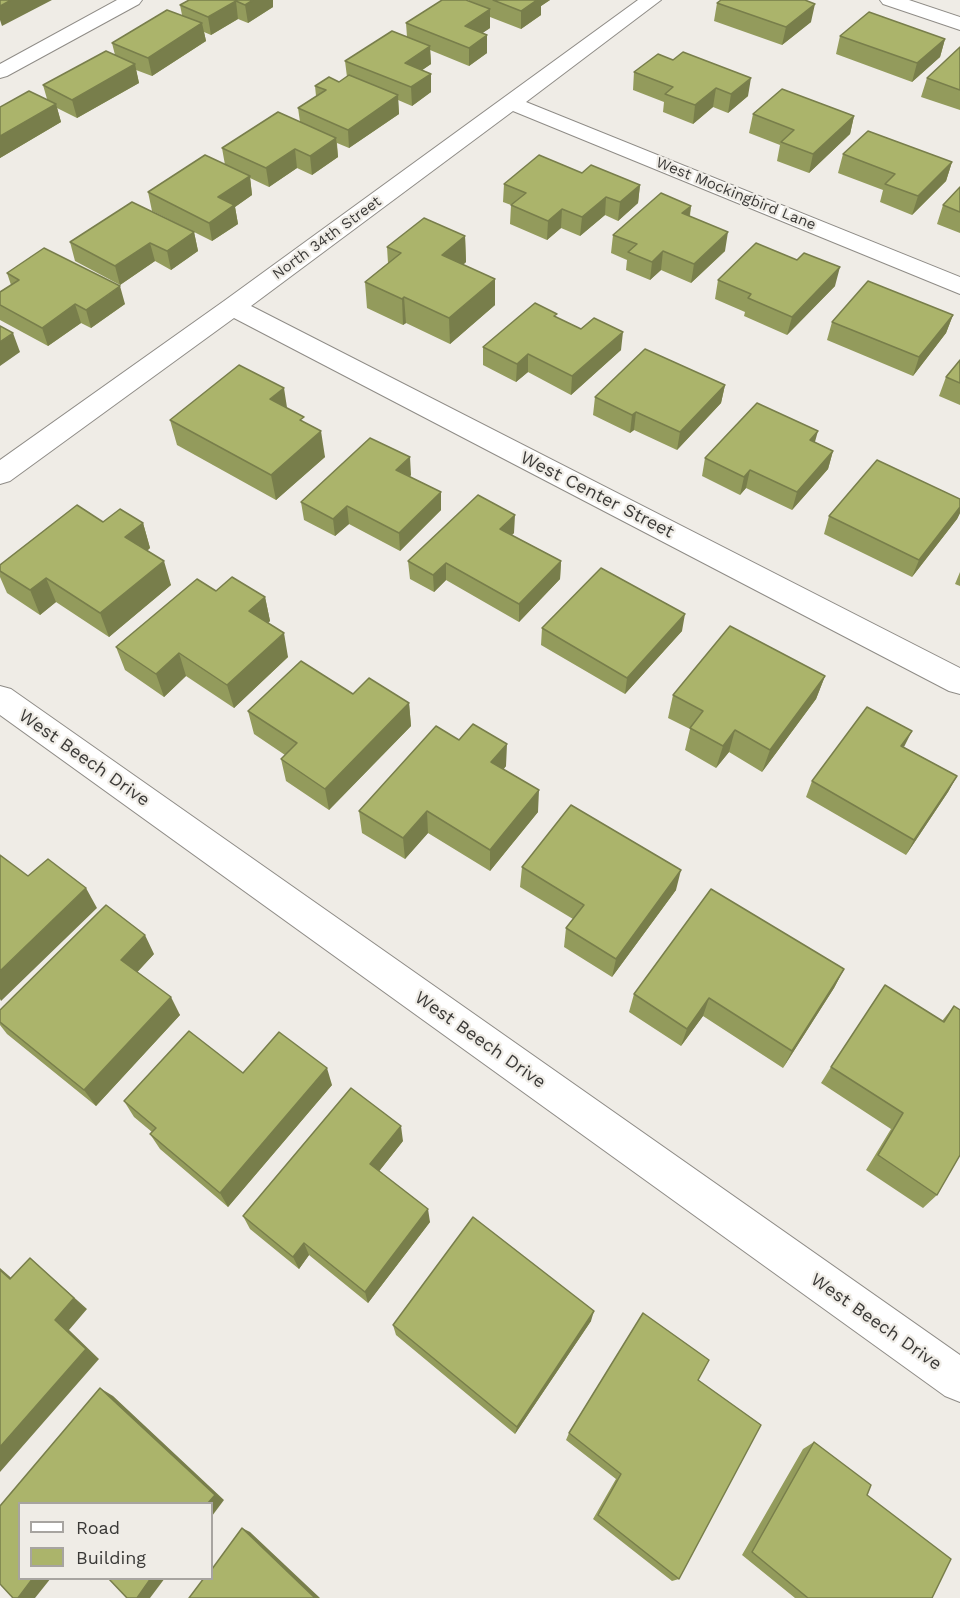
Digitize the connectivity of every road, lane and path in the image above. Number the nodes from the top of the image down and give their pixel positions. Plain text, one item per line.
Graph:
1 (132, 0) edge
2 (651, 0) edge
3 (890, 0) edge
4 (960, 24) edge
5 (0, 72) edge
6 (511, 103) junction
7 (960, 286) edge
8 (233, 307) junction
9 (0, 474) edge
10 (960, 682) edge
11 (0, 698) edge
12 (960, 1382) edge

1 - 5 street
2 - 6 street, North 34th Street
3 - 4 street
6 - 7 street, West Mockingbird Lane
6 - 8 street, North 34th Street
8 - 9 street, North 34th Street
8 - 10 street, West Center Street
11 - 12 street, West Beech Drive

